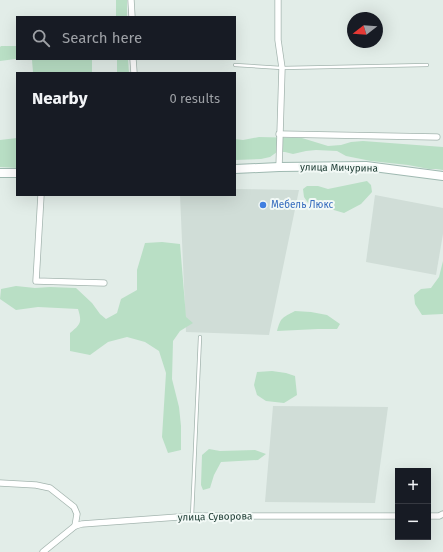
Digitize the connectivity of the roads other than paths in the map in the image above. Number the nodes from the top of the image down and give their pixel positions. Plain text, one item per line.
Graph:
1 (131, 0) edge
2 (278, 0) edge
3 (132, 16) edge
4 (133, 60) edge
5 (235, 65) dead end
6 (427, 65) dead end
7 (282, 68) junction
8 (134, 72) edge
9 (279, 134) junction
10 (437, 137) dead end
11 (279, 167) junction
12 (236, 169) edge
13 (0, 173) edge
14 (16, 173) edge
15 (443, 176) edge
16 (41, 196) edge
17 (104, 283) dead end
18 (200, 337) dead end
19 (0, 483) edge
20 (443, 514) edge
21 (192, 516) junction
22 (395, 516) edge
23 (431, 516) edge
24 (75, 526) junction
25 (43, 552) edge

1 - 3 street
2 - 7 street
4 - 8 street
5 - 7 lane
6 - 7 lane
7 - 9 street
9 - 10 street
9 - 11 street
11 - 12 main road, улица Мичурина
11 - 15 main road, улица Мичурина
13 - 14 main road
16 - 17 street
18 - 21 lane
19 - 24 street
20 - 23 street
21 - 22 street, улица Суворова
21 - 24 street, улица Суворова
24 - 25 street

